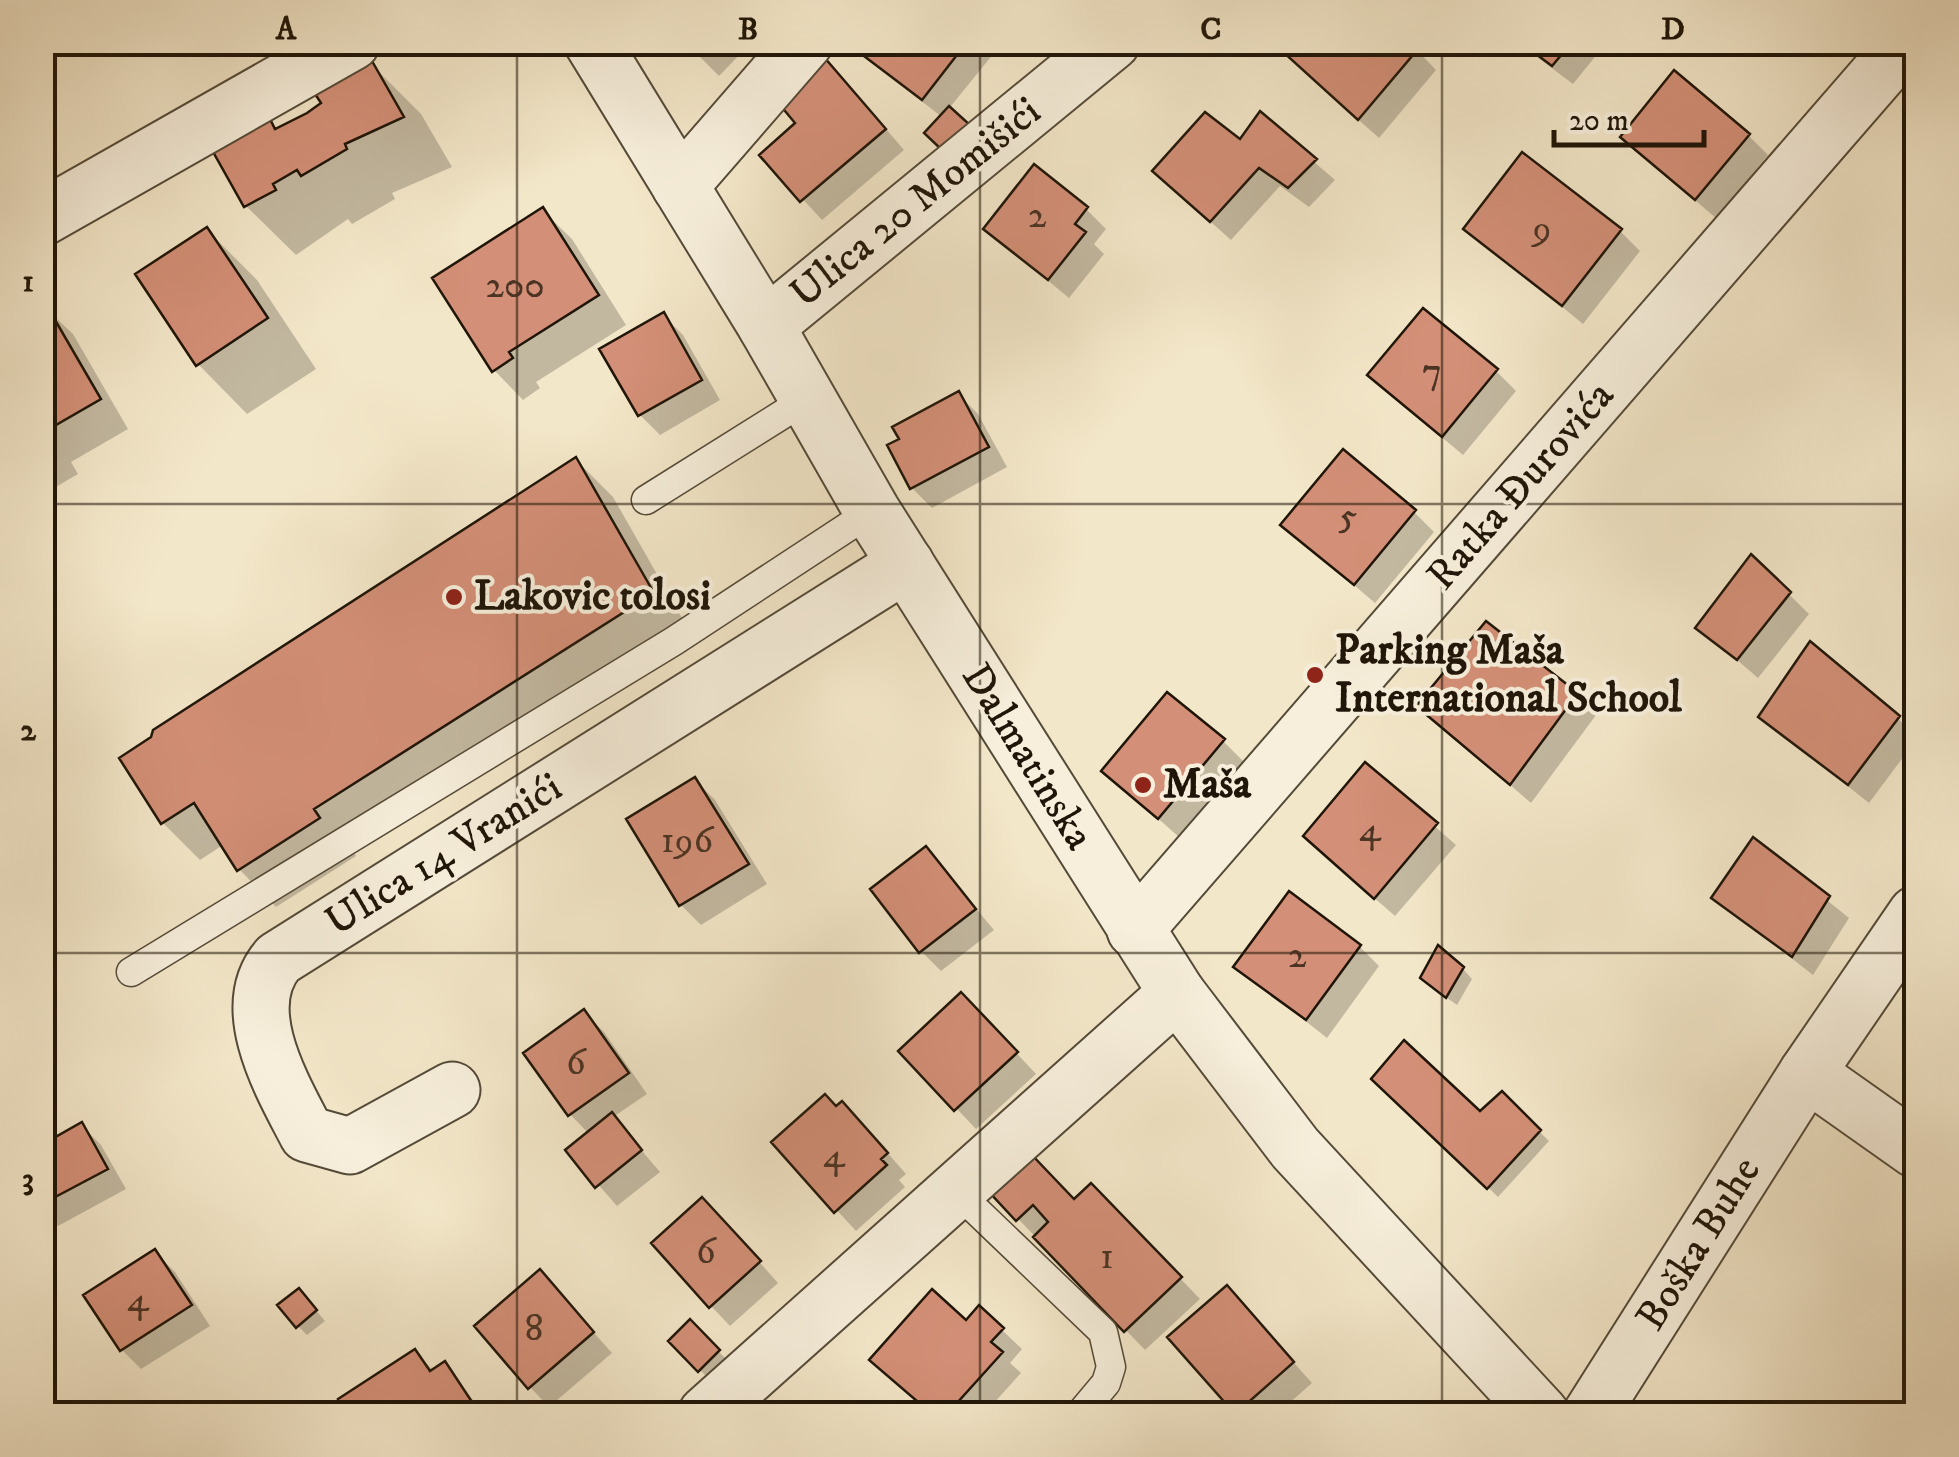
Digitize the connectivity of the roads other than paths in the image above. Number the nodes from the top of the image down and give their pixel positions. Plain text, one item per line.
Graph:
1 (352, 42) edge
2 (592, 42) edge
3 (805, 42) edge
4 (1112, 42) edge
5 (1906, 42) edge
6 (680, 186) junction
7 (42, 218) edge
8 (766, 326) junction
9 (807, 399) junction
10 (646, 500) dead end
11 (872, 511) junction
12 (906, 564) junction
13 (1916, 914) edge
14 (1135, 930) junction
15 (131, 972) dead end
16 (1178, 993) junction
17 (1807, 1072) junction
18 (452, 1090) dead end
19 (1916, 1150) edge
20 (956, 1191) junction
21 (706, 1414) edge
22 (1080, 1414) edge
23 (1541, 1414) edge
24 (1591, 1414) edge

1 - 7 street
2 - 6 street, Dalmatinska
3 - 6 street
4 - 8 street, Ulica 20 Momišići
5 - 14 street, Ratka Đurovića
6 - 8 street, Dalmatinska
8 - 9 street, Dalmatinska
9 - 10 lane
9 - 11 street, Dalmatinska
11 - 12 street, Dalmatinska
11 - 15 lane
12 - 14 street, Dalmatinska
12 - 18 street, Ulica 14 Vranići
13 - 17 street, Boška Buhe
14 - 16 street, Dalmatinska
16 - 20 street
16 - 23 street, Dalmatinska
17 - 19 street
17 - 24 street, Boška Buhe
20 - 21 street
20 - 22 lane

